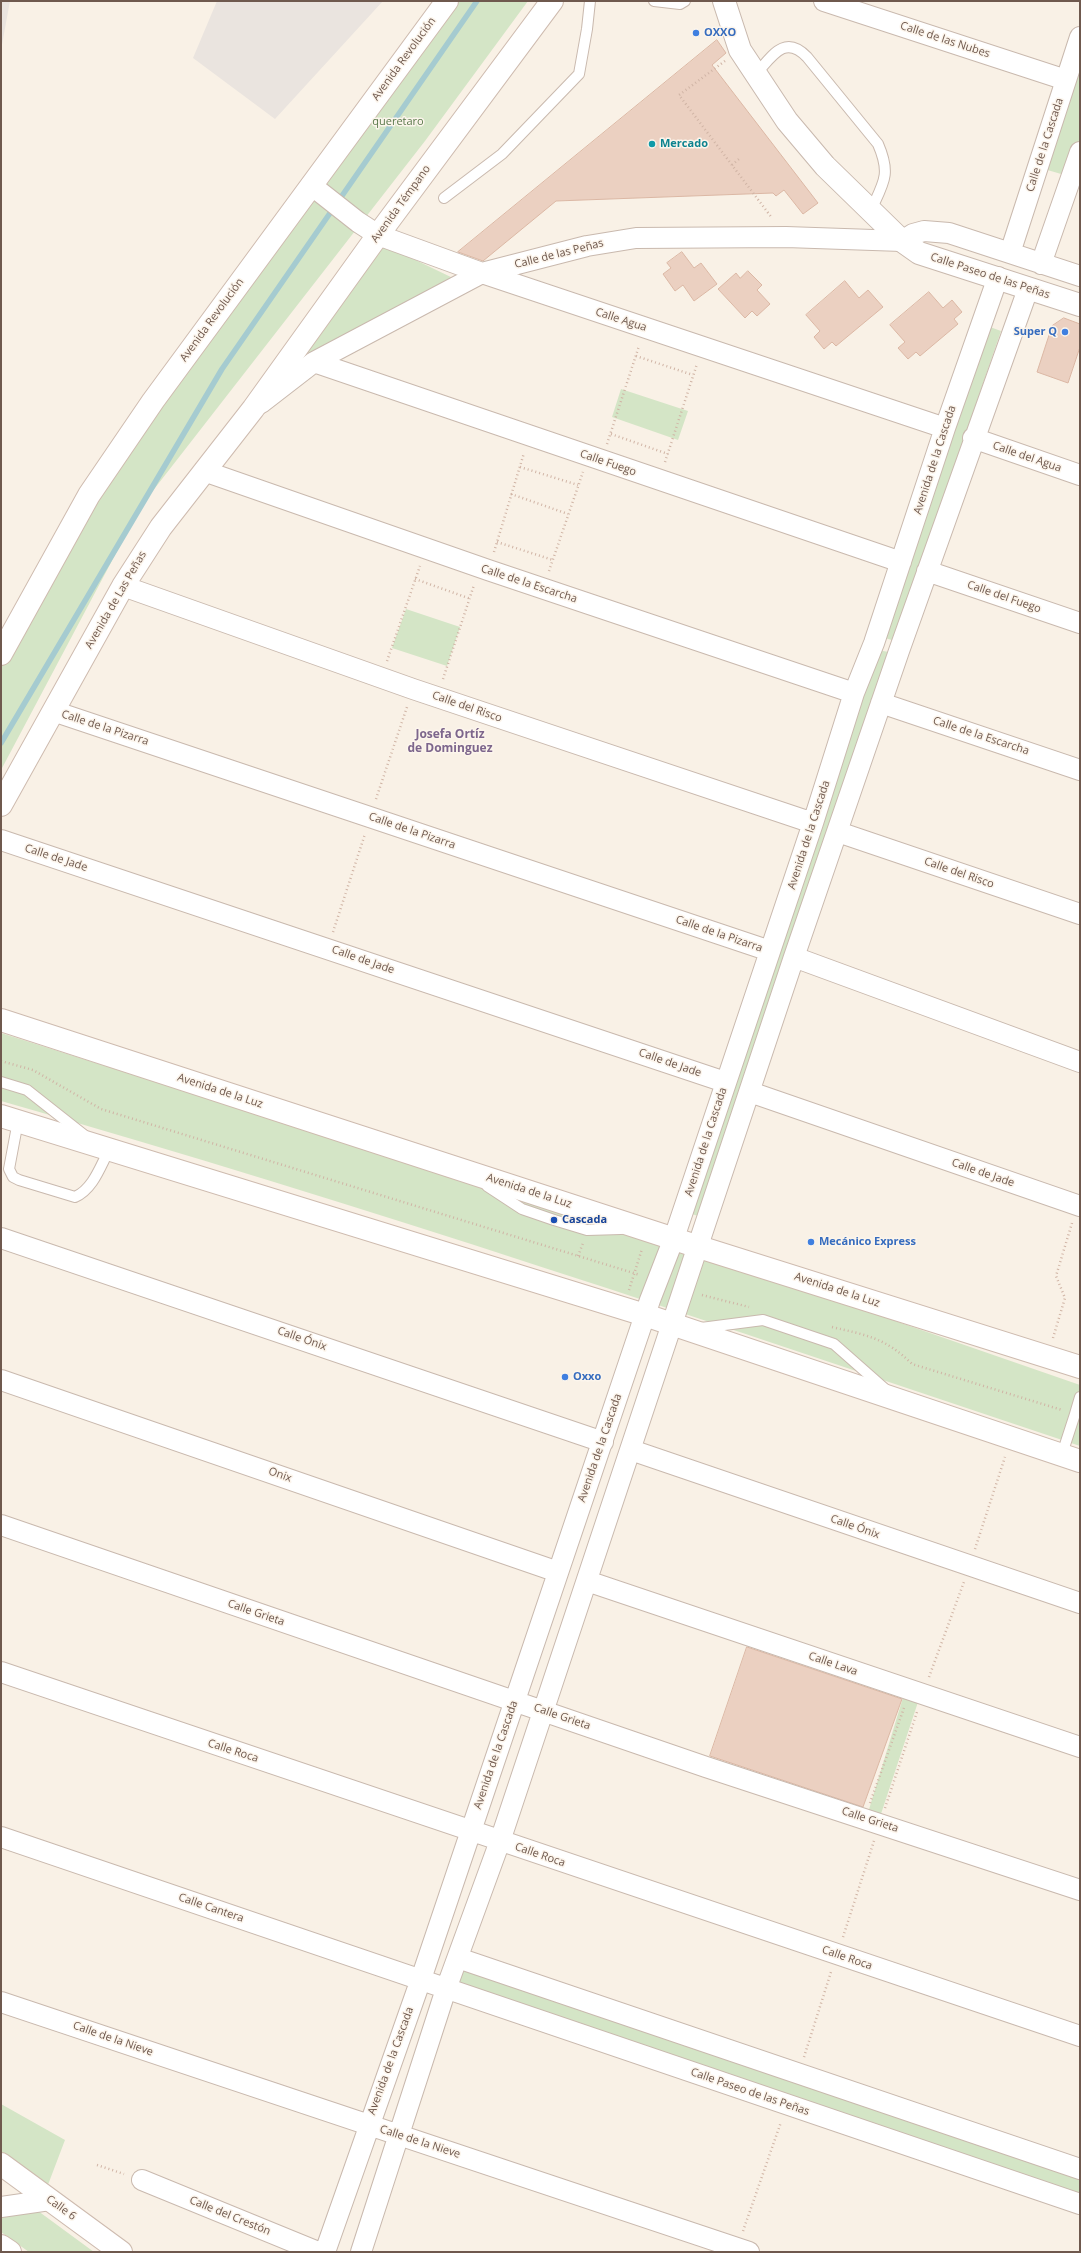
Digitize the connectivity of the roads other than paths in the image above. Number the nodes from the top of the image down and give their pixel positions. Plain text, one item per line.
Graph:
1 (447, 1) edge
2 (552, 1) edge
3 (590, 1) edge
4 (654, 1) edge
5 (685, 1) edge
6 (724, 1) edge
7 (824, 1) edge
8 (1080, 37) edge
9 (755, 75) junction
10 (1066, 80) junction
11 (1080, 152) edge
12 (319, 191) junction
13 (444, 198) dead end
14 (872, 210) junction
15 (378, 235) junction
16 (902, 241) junction
17 (1010, 253) junction
18 (1041, 264) junction
19 (482, 273) junction
20 (1080, 276) edge
21 (998, 277) junction
22 (1028, 289) junction
23 (1080, 305) edge
24 (314, 362) junction
25 (253, 409) junction
26 (945, 428) junction
27 (973, 438) junction
28 (204, 471) junction
29 (1080, 475) edge
30 (901, 562) junction
31 (927, 571) junction
32 (122, 586) junction
33 (1080, 623) edge
34 (874, 643) junction
35 (899, 651) junction
36 (1, 654) edge
37 (854, 693) junction
38 (882, 703) junction
39 (53, 711) junction
40 (1080, 770) edge
41 (1, 805) edge
42 (813, 823) junction
43 (838, 832) junction
44 (1, 840) edge
45 (1080, 914) edge
46 (770, 951) junction
47 (794, 957) junction
48 (1, 1020) edge
49 (1080, 1062) edge
50 (1, 1082) edge
51 (725, 1082) junction
52 (750, 1092) junction
53 (6, 1119) edge
54 (104, 1148) junction
55 (1080, 1206) edge
56 (1, 1238) edge
57 (674, 1238) junction
58 (699, 1247) junction
59 (647, 1307) junction
60 (680, 1323) junction
61 (1080, 1367) edge
62 (1, 1380) edge
63 (1080, 1397) edge
64 (895, 1398) junction
65 (603, 1442) junction
66 (631, 1450) junction
67 (1070, 1450) edge
68 (1, 1525) edge
69 (558, 1572) junction
70 (587, 1581) junction
71 (1080, 1604) edge
72 (1, 1672) edge
73 (515, 1701) junction
74 (543, 1711) junction
75 (1080, 1747) edge
76 (471, 1830) junction
77 (1, 1837) edge
78 (500, 1841) junction
79 (1080, 1890) edge
80 (458, 1958) junction
81 (421, 1979) junction
82 (446, 1990) junction
83 (1, 2002) edge
84 (1080, 2036) edge
85 (368, 2125) junction
86 (400, 2135) junction
87 (1, 2164) edge
88 (1080, 2169) edge
89 (142, 2180) road end
90 (42, 2201) junction
91 (1080, 2204) edge
92 (1, 2206) edge
93 (1, 2246) edge
94 (10, 2252) edge
95 (121, 2252) edge
96 (318, 2252) edge
97 (325, 2252) edge
98 (361, 2252) edge
99 (749, 2252) edge

1 - 12 main road, Avenida Revolución
2 - 15 main road, Avenida Témpano
3 - 13 lane
4 - 5 lane
6 - 9 main road, Calle Paseo de las Peñas
7 - 10 street, Calle de las Nubes
8 - 10 street, Calle de la Cascada
9 - 14 main road, Calle Paseo de las Peñas
9 - 14 lane
10 - 17 street, Calle de la Cascada
11 - 18 street
12 - 15 street, Calle Agua
12 - 36 main road, Avenida Revolución
14 - 16 main road, Calle Paseo de las Peñas
15 - 19 street, Calle Agua
15 - 25 main road, Avenida Témpano
16 - 17 street
16 - 19 street, Calle de las Peñas
16 - 21 main road, Calle Paseo de las Peñas
17 - 18 street
18 - 20 street
19 - 24 street, Calle de las Peñas
19 - 26 street, Calle Agua
21 - 22 main road, Calle Paseo de las Peñas
21 - 26 street, Avenida de la Cascada
22 - 23 main road, Calle Paseo de las Peñas
22 - 27 street
24 - 25 street, Calle de las Peñas
24 - 30 street, Calle Fuego
25 - 28 main road, Avenida de Las Peñas
26 - 30 street, Avenida de la Cascada
27 - 29 street, Calle del Agua
27 - 31 street
28 - 32 main road, Avenida de Las Peñas
28 - 37 street, Calle de la Escarcha
30 - 34 street, Avenida de la Cascada
31 - 33 street, Calle del Fuego
31 - 35 street
32 - 39 main road, Avenida de Las Peñas
32 - 42 street, Calle del Risco
34 - 35 street
34 - 37 street, Avenida de la Cascada
35 - 38 street
37 - 42 street, Avenida de la Cascada
38 - 40 street, Calle de la Escarcha
38 - 43 street
39 - 41 main road, Avenida de Las Peñas
39 - 46 street, Calle de la Pizarra
42 - 46 street, Avenida de la Cascada
43 - 45 street, Calle del Risco
43 - 47 street
44 - 51 street, Calle de Jade
46 - 51 street, Avenida de la Cascada
47 - 49 street
47 - 52 street
48 - 57 main road, Avenida de la Luz
50 - 54 lane
51 - 57 street, Avenida de la Cascada
52 - 55 street, Calle de Jade
52 - 58 street
53 - 54 main road
53 - 54 lane
54 - 59 main road
56 - 65 street, Calle Ónix
57 - 58 main road, Avenida de la Luz
57 - 59 street, Avenida de la Cascada
58 - 60 street
58 - 61 main road, Avenida de la Luz
59 - 60 main road
59 - 65 street, Avenida de la Cascada
60 - 64 main road
60 - 64 lane
60 - 66 street
62 - 69 street, Onix
63 - 67 lane
64 - 67 main road
65 - 69 street, Avenida de la Cascada
66 - 70 street
66 - 71 street, Calle Ónix
68 - 73 street, Calle Grieta
69 - 73 street, Avenida de la Cascada
70 - 74 street
70 - 75 street, Calle Lava
72 - 76 street, Calle Roca
73 - 74 street, Calle Grieta
73 - 76 street, Avenida de la Cascada
74 - 78 street
74 - 79 street, Calle Grieta
76 - 78 street, Calle Roca
76 - 81 street, Avenida de la Cascada
77 - 81 street, Calle Cantera
78 - 80 street
78 - 84 street, Calle Roca
80 - 82 street
80 - 88 street
81 - 82 street, Calle Paseo de las Peñas
81 - 85 street, Avenida de la Cascada
82 - 86 street
82 - 91 street, Calle Paseo de las Peñas
83 - 85 street, Calle de la Nieve
85 - 86 street, Calle de la Nieve
85 - 97 street, Avenida de la Cascada
86 - 98 street
86 - 99 street, Calle de la Nieve
87 - 90 main road, Calle 6
89 - 96 street, Calle del Crestón
90 - 92 street
90 - 95 main road, Calle 6
93 - 94 main road

